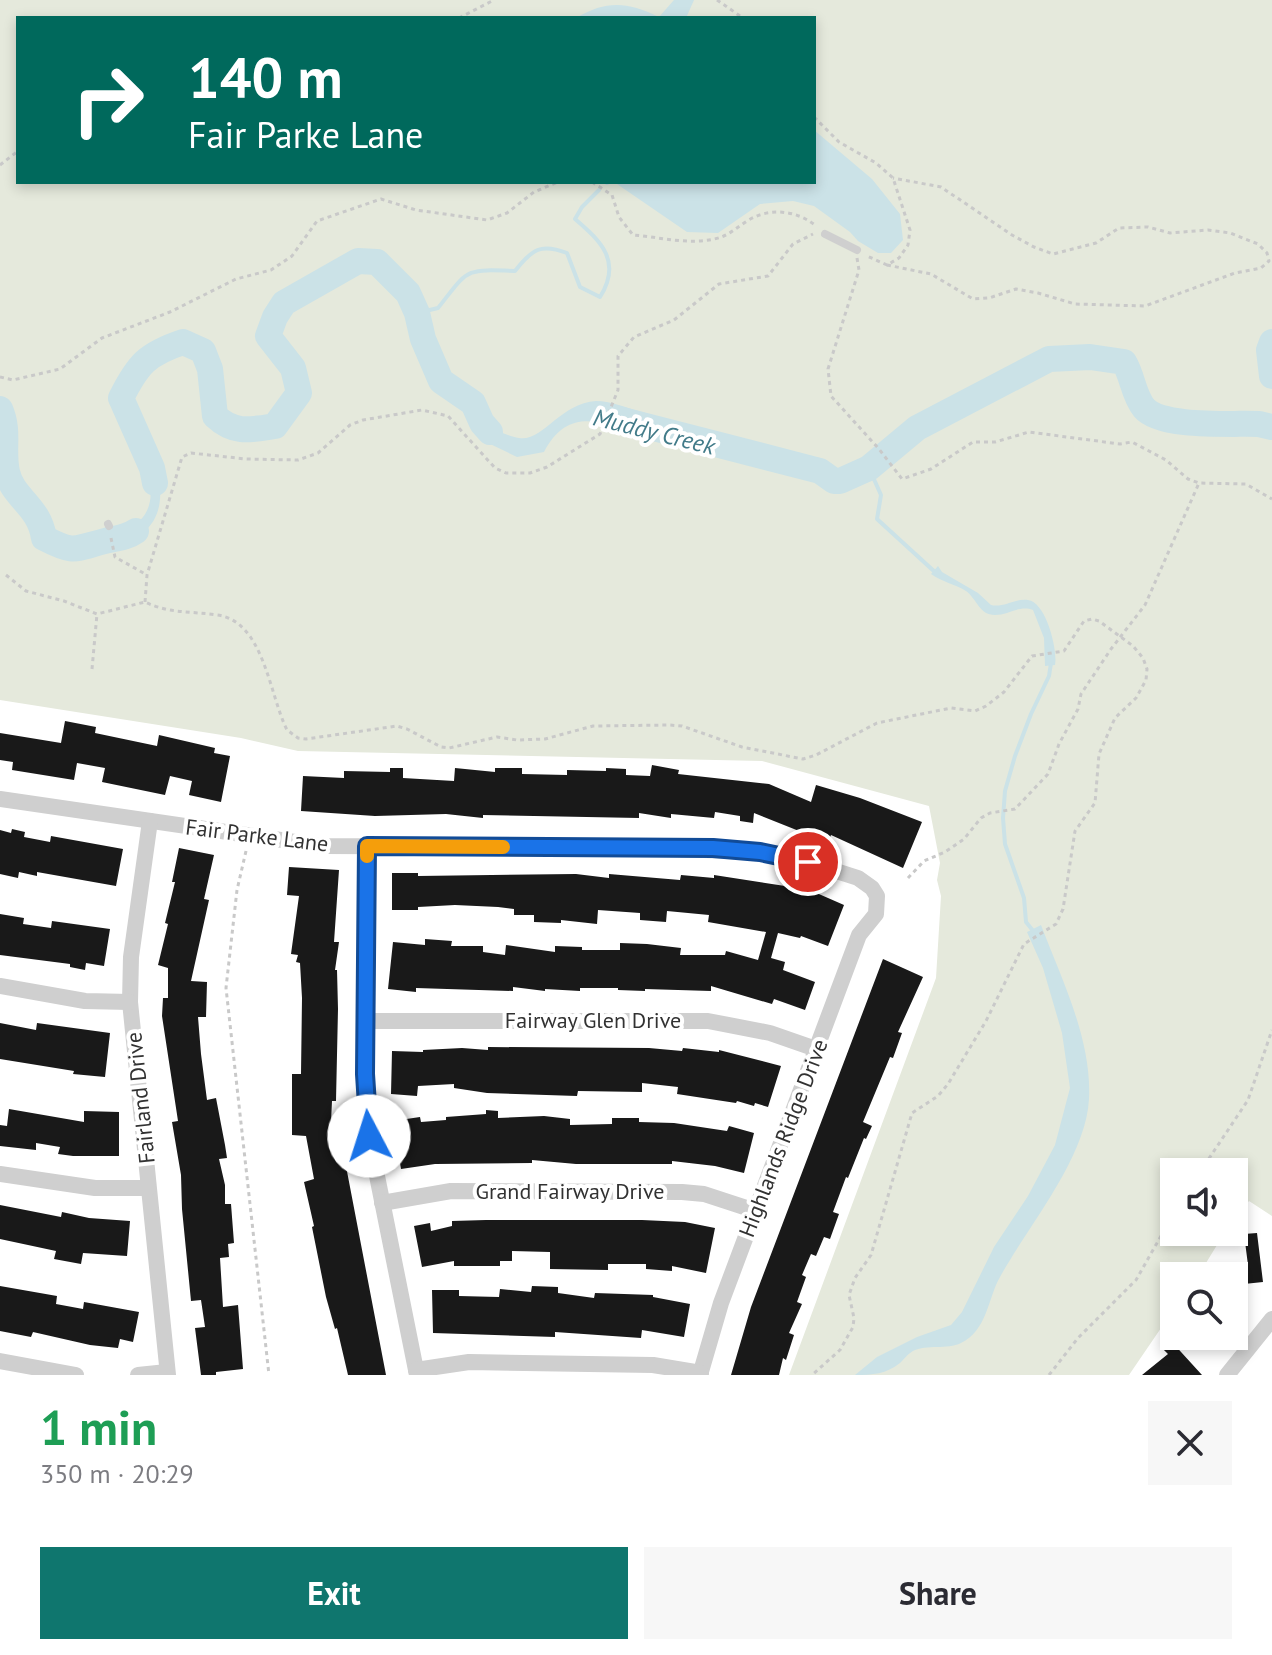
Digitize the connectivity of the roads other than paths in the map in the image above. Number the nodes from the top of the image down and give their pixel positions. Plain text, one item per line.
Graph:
1 (825, 234) road end
2 (857, 250) road end
3 (0, 799) edge
4 (150, 821) junction
5 (367, 846) junction
6 (878, 906) joint
7 (0, 986) edge
8 (130, 1002) junction
9 (366, 1021) junction
10 (816, 1049) junction
11 (0, 1174) edge
12 (148, 1188) junction
13 (382, 1203) junction
14 (756, 1211) junction
15 (1272, 1319) edge
16 (0, 1361) edge
17 (417, 1372) edge
18 (167, 1374) edge
19 (701, 1374) edge
20 (76, 1375) edge
21 (138, 1375) edge
22 (1227, 1375) edge

1 - 2 lane
3 - 4 street, Fair Parke Lane
4 - 5 street, Fair Parke Lane
4 - 8 street, Fairland Drive
5 - 6 street, Fair Parke Lane
5 - 9 street
6 - 10 street, Highlands Ridge Drive
7 - 8 street
8 - 12 street, Fairland Drive
9 - 10 street, Fairway Glen Drive
9 - 13 street
10 - 14 street, Highlands Ridge Drive
11 - 12 street
12 - 18 street, Fairland Drive
13 - 14 street, Grand Fairway Drive
13 - 17 street
14 - 19 street, Highlands Ridge Drive
15 - 22 street
16 - 20 street
17 - 19 street
18 - 21 street

